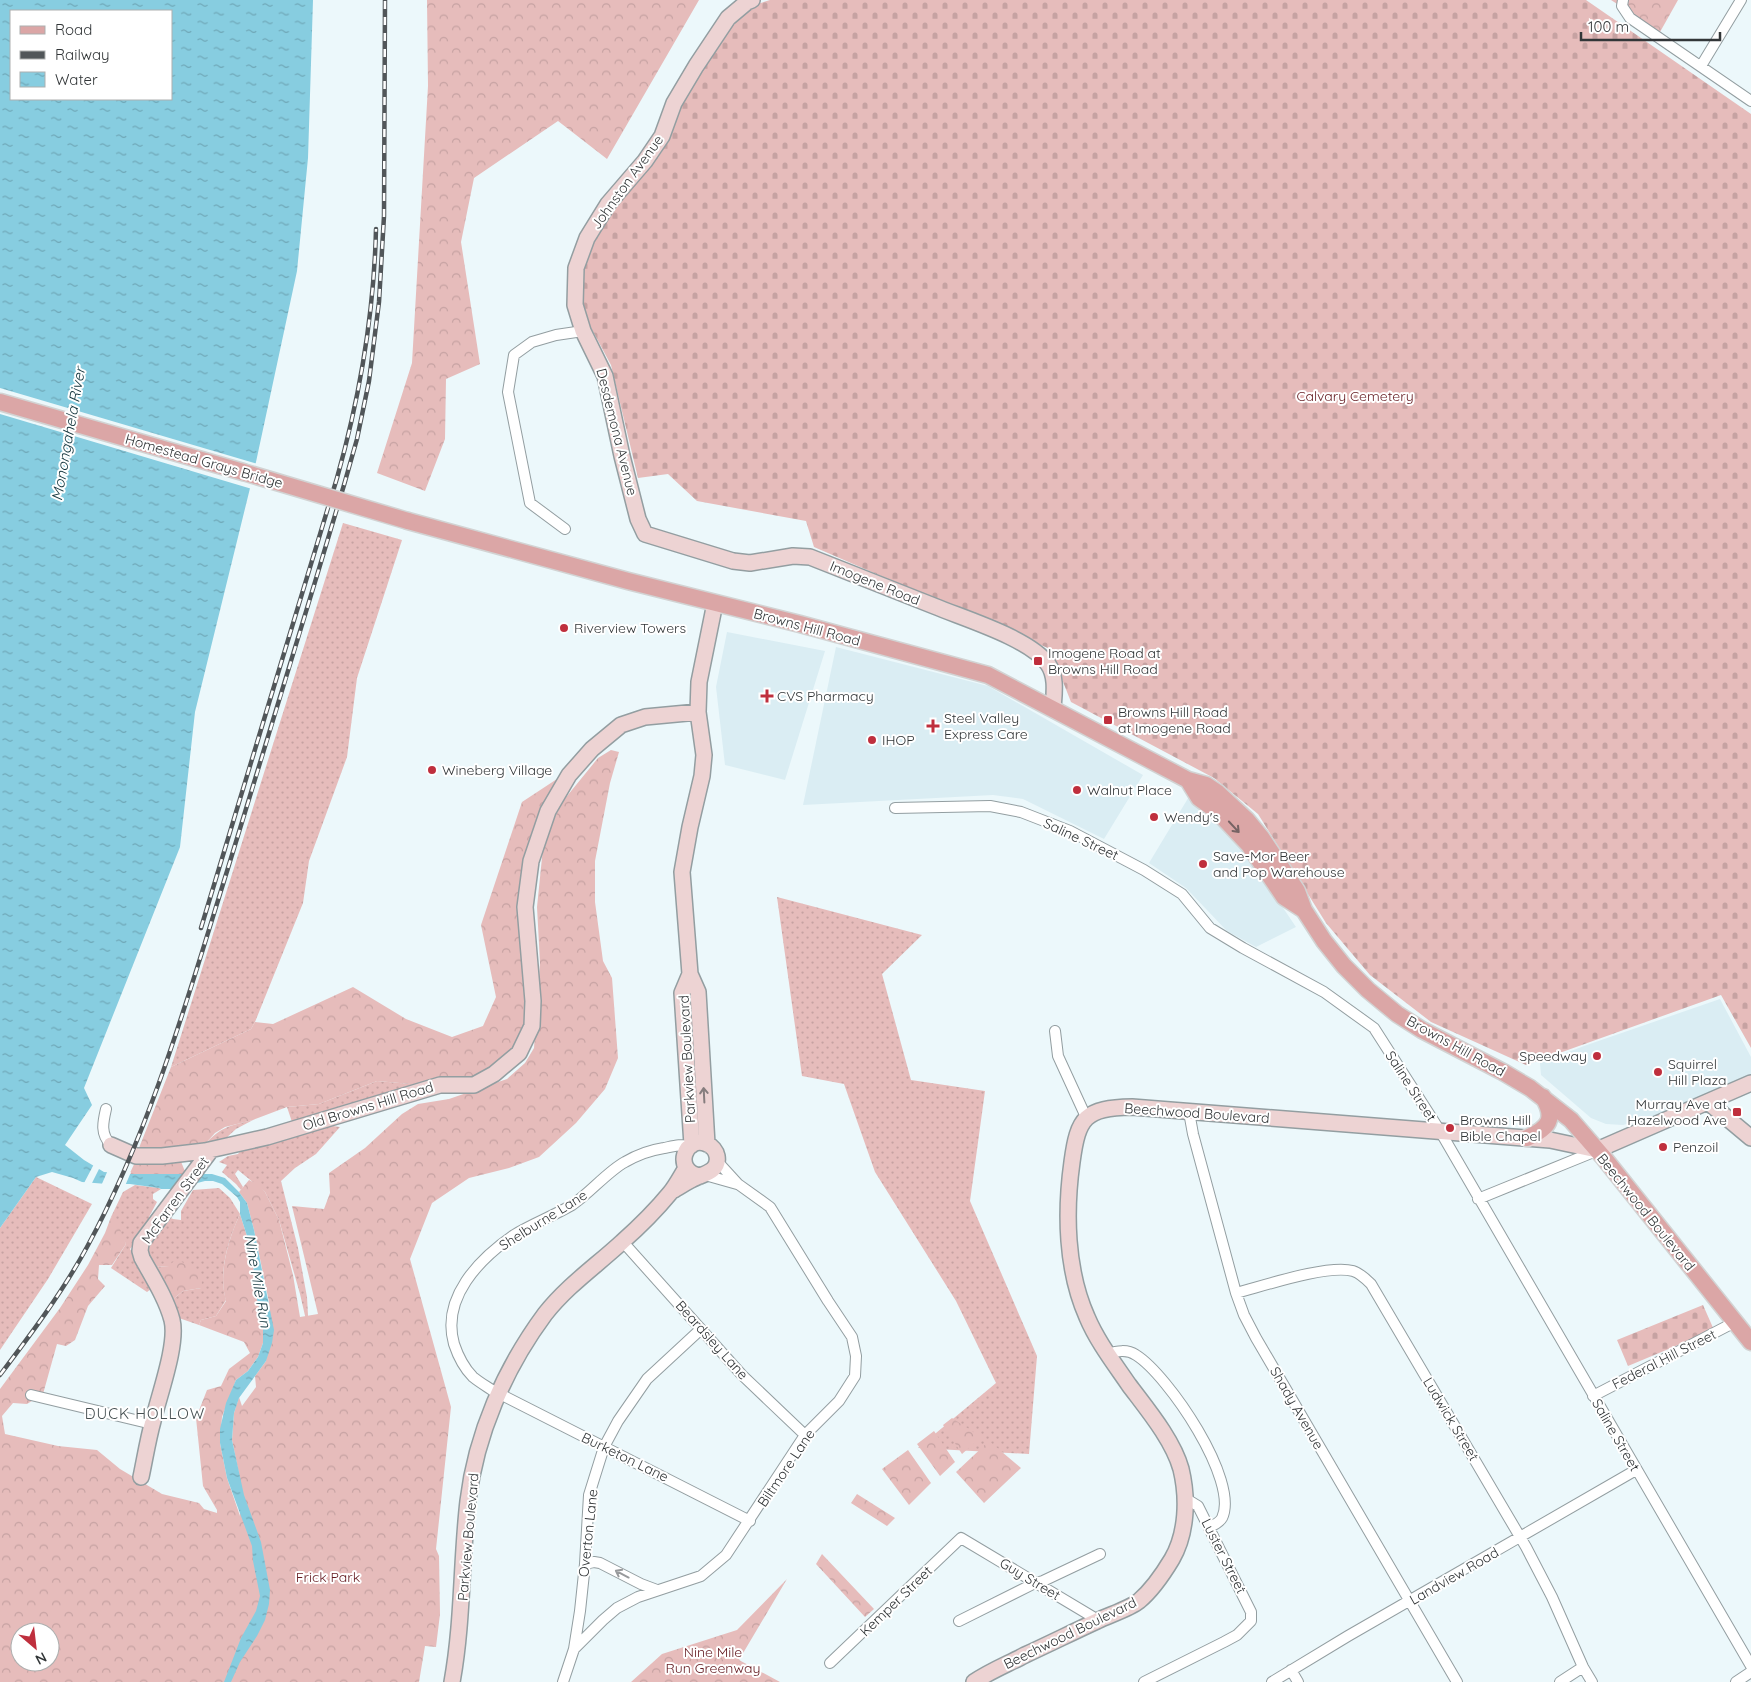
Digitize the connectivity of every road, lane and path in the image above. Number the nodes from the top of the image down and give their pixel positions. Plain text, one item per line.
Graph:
1 (752, 0) edge
2 (1741, 0) edge
3 (1623, 3) edge
4 (1701, 66) junction
5 (1751, 101) edge
6 (583, 331) junction
7 (0, 402) edge
8 (408, 521) joint
9 (565, 529) dead end
10 (645, 534) joint
11 (715, 603) junction
12 (1053, 709) junction
13 (698, 712) junction
14 (895, 808) dead end
15 (1055, 1031) dead end
16 (1751, 1083) edge
17 (1543, 1097) junction
18 (1708, 1102) junction
19 (106, 1109) dead end
20 (1189, 1112) junction
21 (1086, 1117) junction
22 (1440, 1132) junction
23 (1527, 1138) junction
24 (1751, 1138) edge
25 (111, 1145) joint
26 (1597, 1150) junction
27 (692, 1152) junction
28 (208, 1154) junction
29 (717, 1160) junction
30 (703, 1175) junction
31 (738, 1184) junction
32 (671, 1192) junction
33 (1478, 1199) junction
34 (622, 1242) junction
35 (1236, 1293) junction
36 (1735, 1322) junction
37 (701, 1329) junction
38 (1751, 1342) edge
39 (1107, 1354) junction
40 (500, 1394) junction
41 (31, 1395) dead end
42 (1593, 1396) junction
43 (152, 1424) junction
44 (805, 1435) junction
45 (604, 1447) junction
46 (1636, 1470) junction
47 (141, 1477) dead end
48 (1185, 1498) junction
49 (750, 1520) junction
50 (1210, 1527) junction
51 (1520, 1537) junction
52 (961, 1538) joint
53 (1100, 1554) dead end
54 (585, 1564) junction
55 (1035, 1583) junction
56 (658, 1590) junction
57 (1409, 1601) junction
58 (1098, 1620) junction
59 (959, 1621) dead end
60 (574, 1649) junction
61 (830, 1663) dead end
62 (1751, 1666) edge
63 (1583, 1667) junction
64 (1291, 1670) junction
65 (1751, 1672) edge
66 (452, 1682) edge
67 (563, 1682) edge
68 (974, 1682) edge
69 (1144, 1682) edge
70 (1272, 1682) edge
71 (1298, 1682) edge
72 (1457, 1682) edge
73 (1560, 1682) edge
74 (1592, 1682) edge
75 (1736, 1682) edge

1 - 6 street, Johnston Avenue
2 - 4 street
3 - 4 street
4 - 5 street
6 - 9 street
6 - 10 street, Desdemona Avenue
7 - 8 main road, Homestead Grays Bridge, bridge
8 - 11 main road, Browns Hill Road
10 - 12 street, Imogene Road
11 - 12 main road, Browns Hill Road
11 - 13 street, Parkview Boulevard
12 - 17 main road, Browns Hill Road
13 - 27 street, Parkview Boulevard
13 - 28 street, Old Browns Hill Road
14 - 22 street, Saline Street
15 - 21 street
16 - 18 street
17 - 23 main road
17 - 26 main road, Browns Hill Road
18 - 24 street
18 - 26 street
19 - 25 street, Old Browns Hill Road
20 - 21 street, Beechwood Boulevard
20 - 22 street, Beechwood Boulevard
20 - 35 street, Shady Avenue
21 - 39 street, Beechwood Boulevard
22 - 23 street, Beechwood Boulevard
22 - 33 street, Saline Street
23 - 26 street, Beechwood Boulevard
25 - 28 street, Old Browns Hill Road
26 - 33 street
26 - 36 main road, Beechwood Boulevard
27 - 29 street, Parkview Boulevard
27 - 30 street
27 - 32 street, Parkview Boulevard
27 - 40 street, Shelburne Lane
28 - 43 street, McFarren Street
29 - 30 street, Parkview Boulevard
29 - 31 street
30 - 31 street
30 - 32 street, Parkview Boulevard
31 - 44 street, Biltmore Lane
32 - 34 street, Parkview Boulevard
33 - 42 street, Saline Street
34 - 37 street, Beardsley Lane
34 - 40 street, Parkview Boulevard
35 - 51 street, Ludwick Street
35 - 57 street, Shady Avenue
36 - 38 main road, Beechwood Boulevard
36 - 42 street, Federal Hill Street
37 - 44 street, Beardsley Lane
37 - 45 street, Overton Lane
39 - 48 street, Beechwood Boulevard
39 - 50 street
40 - 45 street, Burketon Lane
40 - 66 street, Parkview Boulevard
41 - 43 street
42 - 46 street, Saline Street
43 - 47 street
44 - 49 street, Biltmore Lane
45 - 49 street, Burketon Lane
45 - 54 street, Overton Lane
46 - 51 street, Landview Road
46 - 62 street, Saline Street
48 - 50 street, Luster Street
48 - 58 street, Beechwood Boulevard
49 - 56 street, Biltmore Lane
50 - 69 street, Luster Street
51 - 57 street, Landview Road
51 - 63 street, Ludwick Street
52 - 55 street, Guy Street
52 - 61 street, Kemper Street
53 - 55 street
56 -> 54 street
54 - 60 street, Overton Lane
55 - 58 street, Guy Street
55 - 59 street
56 - 60 street, Biltmore Lane
57 - 64 street, Landview Road
57 - 72 street, Shady Avenue
58 - 68 street, Beechwood Boulevard
60 - 67 street, Overton Lane
63 - 73 street
63 - 74 street, Ludwick Street
64 - 70 street, Landview Road
64 - 71 street
65 - 75 street

